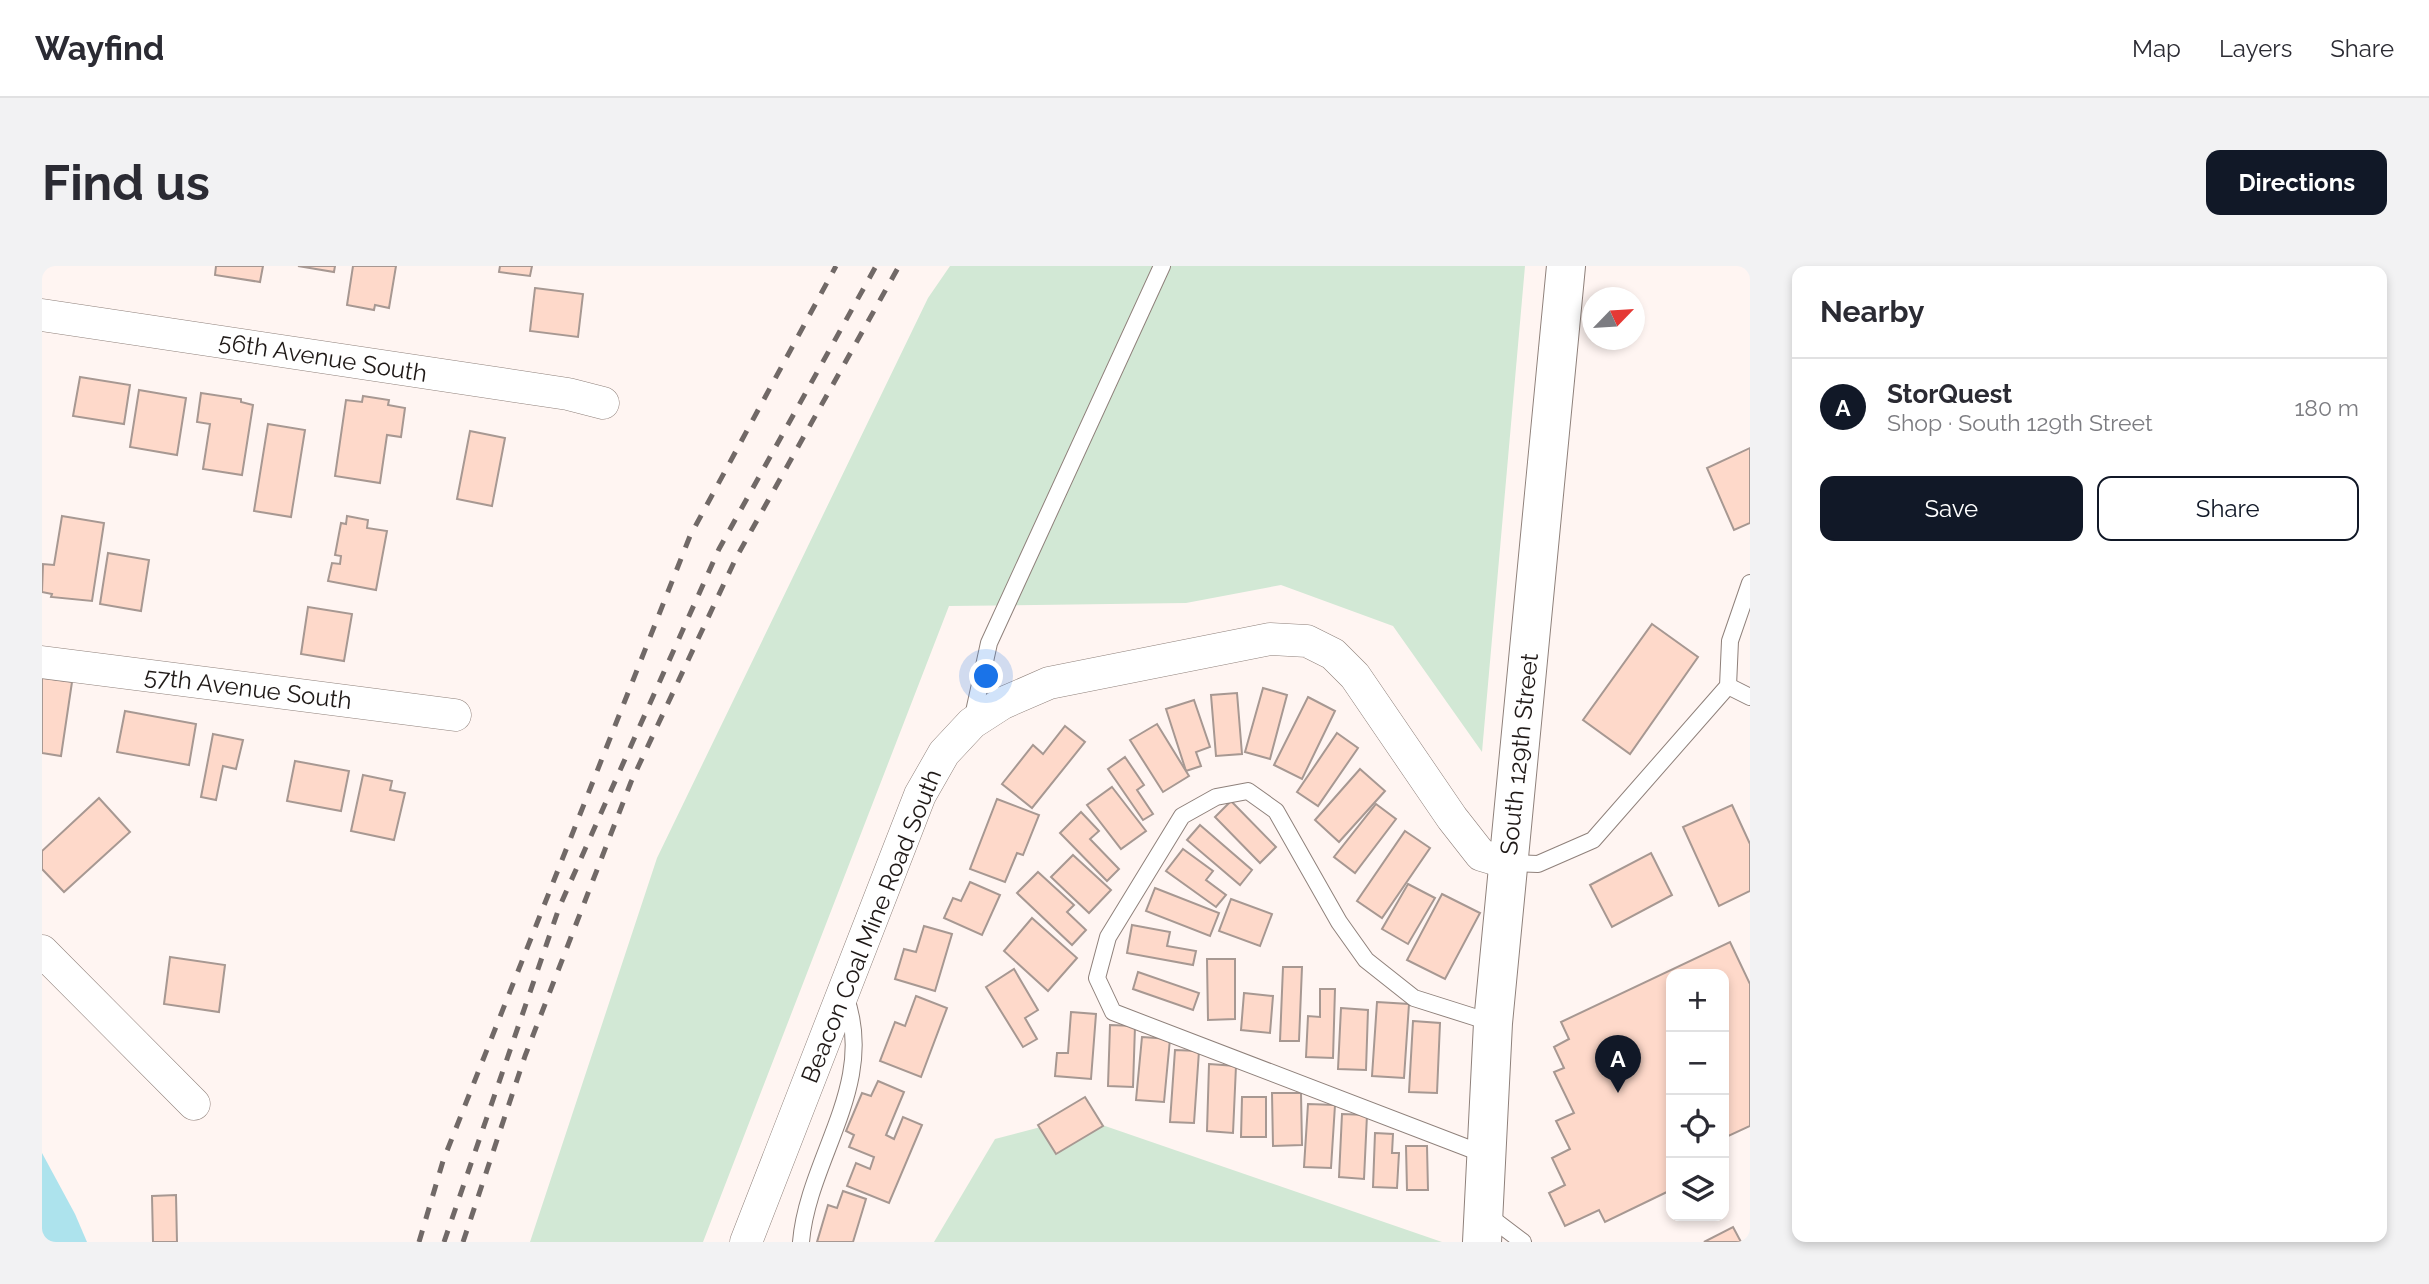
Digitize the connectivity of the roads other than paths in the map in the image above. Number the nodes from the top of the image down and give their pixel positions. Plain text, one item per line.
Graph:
1 (1162, 266) edge
2 (1566, 266) edge
3 (42, 315) edge
4 (603, 403) dead end
5 (1750, 583) edge
6 (42, 662) edge
7 (1728, 687) junction
8 (1750, 697) edge
9 (455, 715) dead end
10 (972, 723) junction
11 (1508, 863) junction
12 (42, 951) edge
13 (842, 991) junction
14 (1493, 1023) junction
15 (194, 1104) dead end
16 (1486, 1155) junction
17 (1483, 1227) edge
18 (746, 1242) edge
19 (800, 1242) edge
20 (1523, 1242) edge

1 - 10 lane
2 - 11 street, South 129th Street
3 - 4 street, 56th Avenue South
5 - 7 lane
6 - 9 street, 57th Avenue South
7 - 8 lane
7 - 11 lane
10 - 11 street, Beacon Coal Mine Road South
10 - 13 street, Beacon Coal Mine Road South
11 - 14 street, South 129th Street
12 - 15 street
13 - 18 street, Beacon Coal Mine Road South
13 - 19 lane
14 - 16 street, South 129th Street
14 - 16 lane
16 - 17 street, South 129th Street
17 - 20 lane

